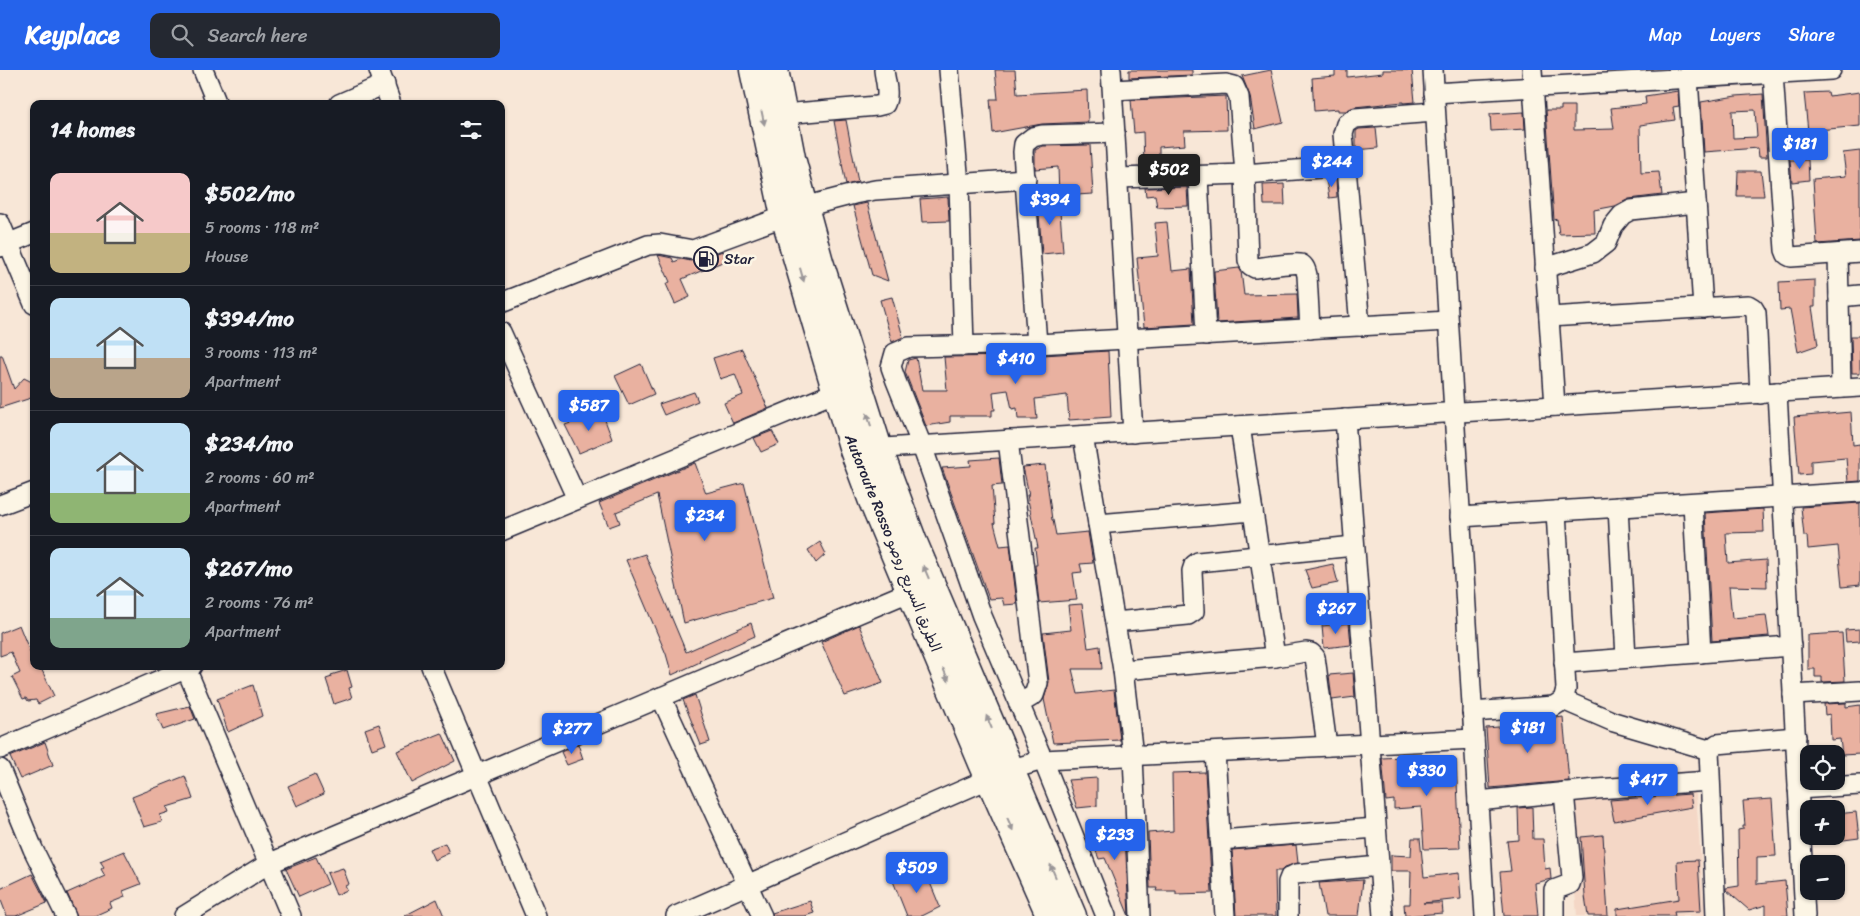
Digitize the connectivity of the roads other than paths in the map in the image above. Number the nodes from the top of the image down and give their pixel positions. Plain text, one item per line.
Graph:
1 (203, 70) edge
2 (754, 70) edge
3 (774, 70) edge
4 (884, 70) edge
5 (950, 70) edge
6 (1111, 70) edge
7 (1433, 70) edge
8 (1831, 70) edge
9 (1773, 73) junction
10 (382, 77) edge
11 (1202, 78) edge
12 (1533, 78) edge
13 (1688, 78) junction
14 (1112, 90) junction
15 (1434, 93) junction
16 (215, 100) edge
17 (345, 100) edge
18 (391, 100) edge
19 (1435, 112) junction
20 (783, 114) junction
21 (1115, 133) junction
22 (1346, 166) junction
23 (1244, 174) junction
24 (1198, 176) junction
25 (1026, 178) junction
26 (1118, 178) junction
27 (958, 184) junction
28 (1696, 203) junction
29 (794, 211) junction
30 (0, 223) edge
31 (30, 235) edge
32 (4, 246) edge
33 (1860, 252) edge
34 (1838, 254) junction
35 (1546, 268) junction
36 (1860, 295) edge
37 (30, 296) edge
38 (1839, 296) junction
39 (505, 301) edge
40 (1704, 308) junction
41 (1549, 317) junction
42 (1448, 321) junction
43 (1360, 326) junction
44 (1310, 329) junction
45 (1206, 335) junction
46 (1127, 339) junction
47 (505, 341) edge
48 (1037, 344) junction
49 (964, 346) junction
50 (1851, 388) edge
51 (836, 392) junction
52 (1769, 393) junction
53 (1555, 406) junction
54 (1454, 413) junction
55 (1345, 420) junction
56 (1240, 426) junction
57 (1133, 433) junction
58 (1083, 436) junction
59 (1008, 440) junction
60 (922, 446) junction
61 (866, 449) junction
62 (1860, 492) edge
63 (30, 494) edge
64 (1783, 497) junction
65 (577, 499) junction
66 (1693, 502) junction
67 (0, 505) edge
68 (1618, 507) junction
69 (1253, 511) junction
70 (1556, 511) junction
71 (1460, 517) junction
72 (1098, 524) junction
73 (505, 530) edge
74 (1354, 546) junction
75 (1260, 555) junction
76 (911, 591) junction
77 (1115, 622) junction
78 (1791, 646) junction
79 (1701, 653) junction
80 (1275, 657) junction
81 (1626, 658) junction
82 (1564, 663) junction
83 (181, 670) edge
84 (189, 670) edge
85 (433, 670) edge
86 (1124, 670) junction
87 (1860, 691) edge
88 (1794, 695) junction
89 (661, 697) junction
90 (1563, 700) junction
91 (1019, 704) junction
92 (1472, 712) junction
93 (1796, 737) junction
94 (1474, 739) junction
95 (1370, 744) junction
96 (1327, 746) junction
97 (0, 749) edge
98 (1708, 750) junction
99 (1215, 752) junction
100 (1133, 756) junction
101 (1043, 760) junction
102 (0, 769) edge
103 (999, 774) junction
104 (477, 775) junction
105 (1709, 782) junction
106 (1860, 785) edge
107 (1798, 789) junction
108 (1564, 792) junction
109 (1478, 801) junction
110 (1376, 828) junction
111 (1220, 840) junction
112 (268, 864) junction
113 (1379, 866) junction
114 (748, 885) junction
115 (66, 916) edge
116 (184, 916) edge
117 (290, 916) edge
118 (536, 916) edge
119 (676, 916) edge
120 (762, 916) edge
121 (1051, 916) edge
122 (1072, 916) edge
123 (1106, 916) edge
124 (1140, 916) edge
125 (1225, 916) edge
126 (1288, 916) edge
127 (1383, 916) edge
128 (1485, 916) edge
129 (1554, 916) edge
130 (1716, 916) edge
131 (1805, 916) edge

1 - 16 street
2 -> 29 highway, Autoroute Rosso الطريق السريع روصو
3 - 20 highway, Autoroute Rosso الطريق السريع روصو
4 - 20 street
5 - 27 street
6 - 14 street
7 - 15 street
8 - 9 street
9 - 13 street
9 - 34 street
10 - 17 street
10 - 18 street
11 - 14 street
11 - 23 street
12 - 13 street
12 - 15 street
12 - 35 street
13 - 28 street
14 - 21 street
15 - 19 street
19 - 22 street
19 - 42 street
20 - 29 highway, Autoroute Rosso الطريق السريع روصو
21 - 25 street
21 - 26 street
22 - 23 street
22 - 43 street
23 - 24 street
23 - 44 street
24 - 26 street
24 - 45 street
25 - 27 street
25 - 48 street
26 - 46 street
27 - 29 street
27 - 49 street
28 - 35 street
28 - 40 street
29 - 39 street
29 -> 51 highway, Autoroute Rosso الطريق السريع روصو
61 -> 29 highway, Autoroute Rosso الطريق السريع روصو
30 - 32 street
31 - 32 street
32 - 37 street
33 - 34 street
34 - 38 street
35 - 41 street
36 - 38 street
38 - 50 street
40 - 41 street
40 - 52 street
41 - 53 street
42 - 43 street
42 - 54 street
43 - 44 street
44 - 45 street
45 - 46 street
46 - 48 street
46 - 57 street
47 - 65 street
48 - 49 street
49 - 60 street
50 - 52 street
51 - 61 highway, Autoroute Rosso الطريق السريع روصو
51 - 65 street
52 - 53 street
52 - 64 street
53 - 54 street
54 - 55 street
54 - 71 street
55 - 56 street
55 - 74 street
56 - 57 street
56 - 69 street
57 - 58 street
58 - 59 street
58 - 72 street
59 - 60 street
59 - 91 street
60 - 61 street
60 - 91 street
61 - 76 highway, Autoroute Rosso الطريق السريع روصو
103 -> 61 highway, Autoroute Rosso الطريق السريع روصو
62 - 64 street
63 - 67 street
64 - 66 street
64 - 78 street
65 - 73 street
66 - 68 street
66 - 79 street
68 - 70 street
68 - 81 street
69 - 72 street
69 - 75 street
70 - 71 street
70 - 82 street
71 - 92 street
72 - 77 street
74 - 75 street
74 - 95 street
75 - 77 street
75 - 80 street
76 - 89 street
76 -> 103 highway, Autoroute Rosso الطريق السريع روصو
77 - 86 street
78 - 79 street
78 - 88 street
79 - 81 street
80 - 86 street
80 - 96 street
81 - 82 street
82 - 90 street
83 - 97 street
84 - 112 street
85 - 104 street
86 - 100 street
87 - 88 street
88 - 93 street
89 - 104 street
89 - 114 street
90 - 92 street
90 - 98 street
91 - 101 street
92 - 94 street
93 - 98 street
93 - 107 street
94 - 95 street
94 - 109 street
95 - 96 street
95 - 110 street
96 - 99 street
98 - 105 street
99 - 100 street
99 - 111 street
100 - 101 street
100 - 124 street
101 - 103 street
101 - 123 street
102 - 115 street
103 - 114 street
103 -> 121 highway, Autoroute Rosso الطريق السريع روصو
122 -> 103 highway, Autoroute Rosso الطريق السريع روصو
104 - 112 street
104 - 118 street
105 - 108 street
105 - 130 street
106 - 107 street
107 - 131 street
108 - 109 street
108 - 129 street
109 - 128 street
110 - 111 street
110 - 113 street
111 - 125 street
112 - 116 street
112 - 117 street
113 - 126 street
113 - 127 street
114 - 119 street
114 - 120 street

